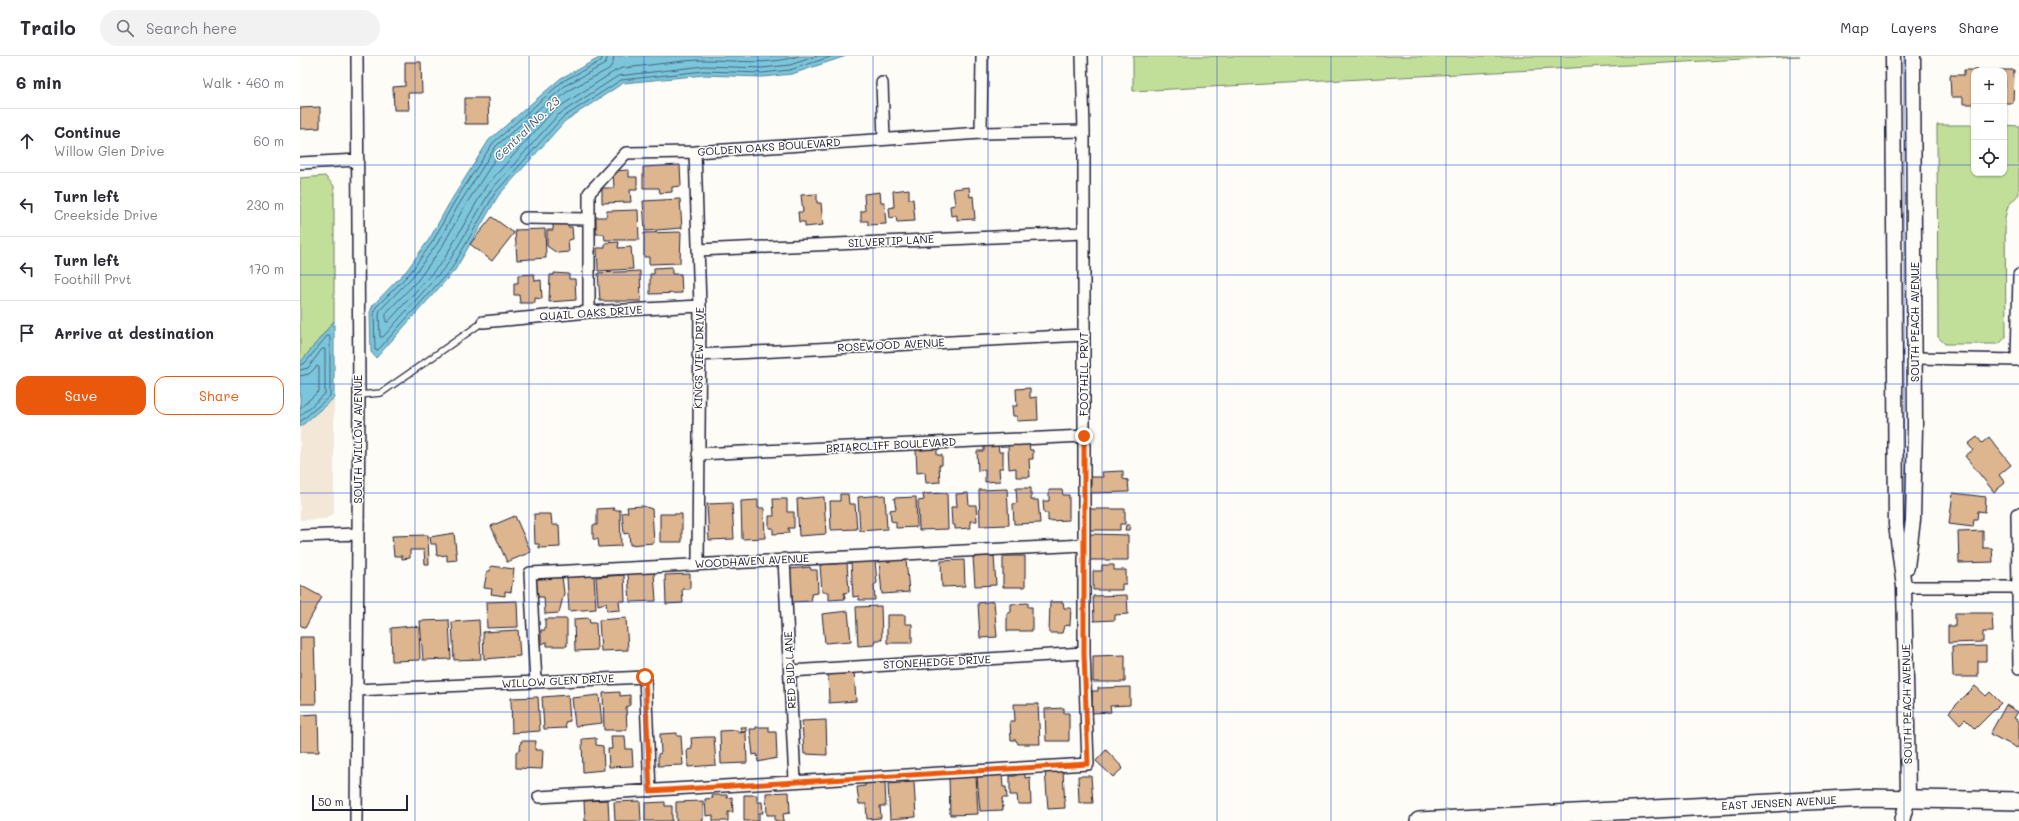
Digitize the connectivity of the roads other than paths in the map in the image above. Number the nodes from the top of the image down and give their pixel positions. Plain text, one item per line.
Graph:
1 (357, 56) edge
2 (982, 56) edge
3 (1082, 56) edge
4 (1893, 56) edge
5 (1913, 56) edge
6 (882, 83) dead end
7 (1084, 131) junction
8 (981, 133) junction
9 (884, 138) junction
10 (695, 152) junction
11 (358, 160) junction
12 (300, 163) edge
13 (525, 218) dead end
14 (589, 219) junction
15 (1083, 232) junction
16 (698, 250) junction
17 (2019, 275) edge
18 (700, 306) junction
19 (589, 312) junction
20 (483, 322) joint
21 (1084, 335) junction
22 (698, 355) junction
23 (1915, 358) junction
24 (2018, 360) edge
25 (359, 395) junction
26 (1084, 436) junction
27 (698, 454) junction
28 (2018, 514) edge
29 (358, 534) junction
30 (300, 536) edge
31 (1084, 545) junction
32 (784, 559) junction
33 (698, 564) junction
34 (1904, 587) junction
35 (2017, 587) junction
36 (1084, 653) junction
37 (2019, 668) edge
38 (790, 671) junction
39 (536, 682) junction
40 (356, 690) junction
41 (796, 781) junction
42 (650, 791) junction
43 (539, 797) dead end
44 (1908, 798) junction
45 (2019, 801) edge
46 (1517, 818) edge
47 (356, 821) edge
48 (1419, 821) edge
49 (1902, 821) edge

1 - 11 street, SOUTH WILLOW AVENUE
2 - 8 street
3 - 7 street, FOOTHILL PRVT
4 - 34 street, SOUTH PEACH AVENUE
5 - 23 street, SOUTH PEACH AVENUE
6 - 9 street
7 - 8 street, GOLDEN OAKS BOULEVARD
7 - 15 street, FOOTHILL PRVT
8 - 9 street, GOLDEN OAKS BOULEVARD
9 - 10 street, GOLDEN OAKS BOULEVARD
10 - 14 street, GOLDEN OAKS BOULEVARD
10 - 16 street, KINGS VIEW DRIVE
11 - 12 street
11 - 25 street, SOUTH WILLOW AVENUE
13 - 14 street
14 - 19 street, GOLDEN OAKS BOULEVARD
15 - 16 street, SILVERTIP LANE
15 - 21 street, FOOTHILL PRVT
16 - 18 street, KINGS VIEW DRIVE
17 - 24 street
18 - 19 street, QUAIL OAKS DRIVE
18 - 22 street, KINGS VIEW DRIVE
19 - 20 street, QUAIL OAKS DRIVE
20 - 25 lane
21 - 22 street, ROSEWOOD AVENUE
21 - 26 street, FOOTHILL PRVT
22 - 27 street, KINGS VIEW DRIVE
23 - 24 street
23 - 34 street, SOUTH PEACH AVENUE
25 - 29 street, SOUTH WILLOW AVENUE
26 - 27 street, BRIARCLIFF BOULEVARD
26 - 31 street, FOOTHILL PRVT
27 - 33 street, KINGS VIEW DRIVE
28 - 35 street
29 - 30 street
29 - 40 street, SOUTH WILLOW AVENUE
31 - 32 street, WOODHAVEN AVENUE
31 - 36 street, FOOTHILL PRVT
32 - 33 street, WOODHAVEN AVENUE
32 - 38 street, RED BUD LANE
33 - 39 street, WOODHAVEN AVENUE
34 - 35 street
34 - 44 street, SOUTH PEACH AVENUE
35 - 37 street
36 - 38 street, STONEHEDGE DRIVE
36 - 41 street, FOOTHILL PRVT
38 - 41 street, RED BUD LANE
39 - 40 street, WILLOW GLEN DRIVE
39 - 42 street, WILLOW GLEN DRIVE
40 - 47 street, SOUTH WILLOW AVENUE
41 - 42 street
42 - 43 street
44 - 45 main road, EAST JENSEN AVENUE
44 - 46 main road, EAST JENSEN AVENUE
44 - 49 street, SOUTH PEACH AVENUE
46 - 48 main road, EAST JENSEN AVENUE

